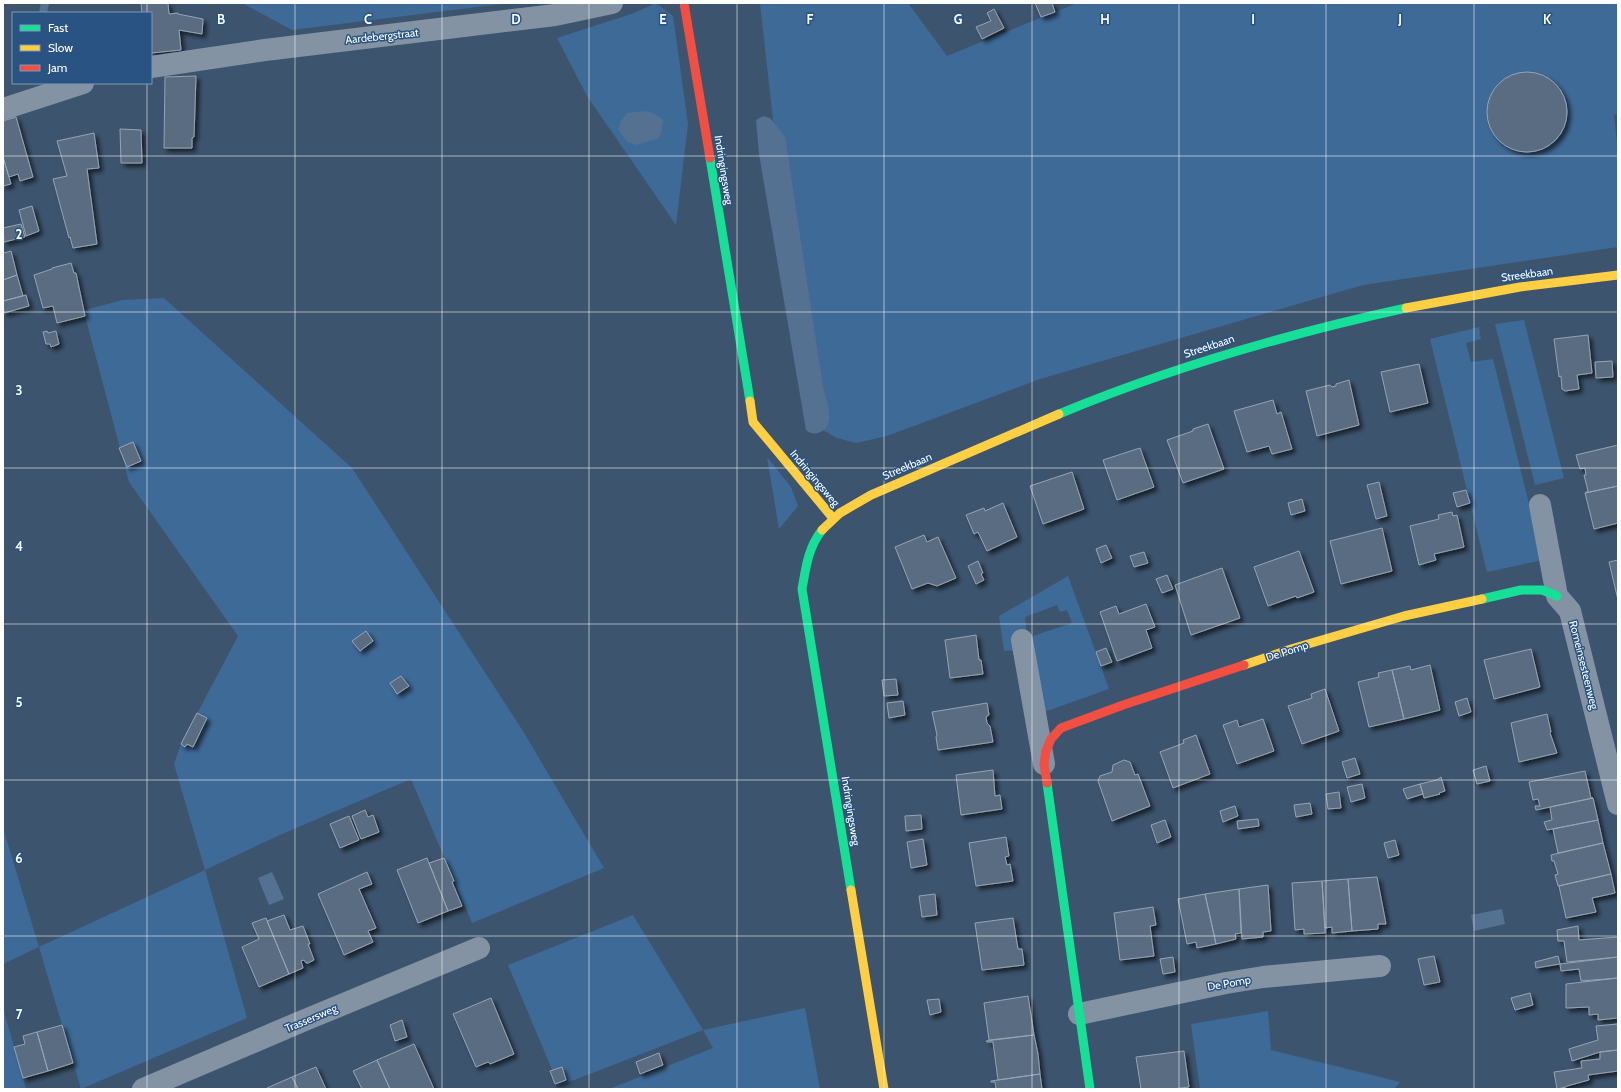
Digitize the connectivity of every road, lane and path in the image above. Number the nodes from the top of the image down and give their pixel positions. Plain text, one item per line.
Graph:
1 (612, 3) edge
2 (684, 3) edge
3 (152, 67) edge
4 (80, 84) edge
5 (3, 109) edge
6 (1618, 275) edge
7 (1540, 505) dead end
8 (832, 517) junction
9 (1557, 596) junction
10 (1022, 640) dead end
11 (1044, 764) junction
12 (1618, 804) edge
13 (479, 948) dead end
14 (1380, 966) dead end
15 (1079, 1014) junction
16 (143, 1089) edge
17 (884, 1089) edge
18 (1090, 1089) edge

1 - 3 street, Aardebergstraat
2 - 8 street, Indringingsweg
4 - 5 street
6 - 8 street, Streekbaan
7 - 9 street
8 - 17 street, Indringingsweg
9 - 11 street, De Pomp
9 - 12 street, Romeinsesteenweg
10 - 11 street, De Pomp
11 - 15 street, De Pomp
13 - 16 street, Trassersweg
14 - 15 street, De Pomp
15 - 18 street, De Pomp

